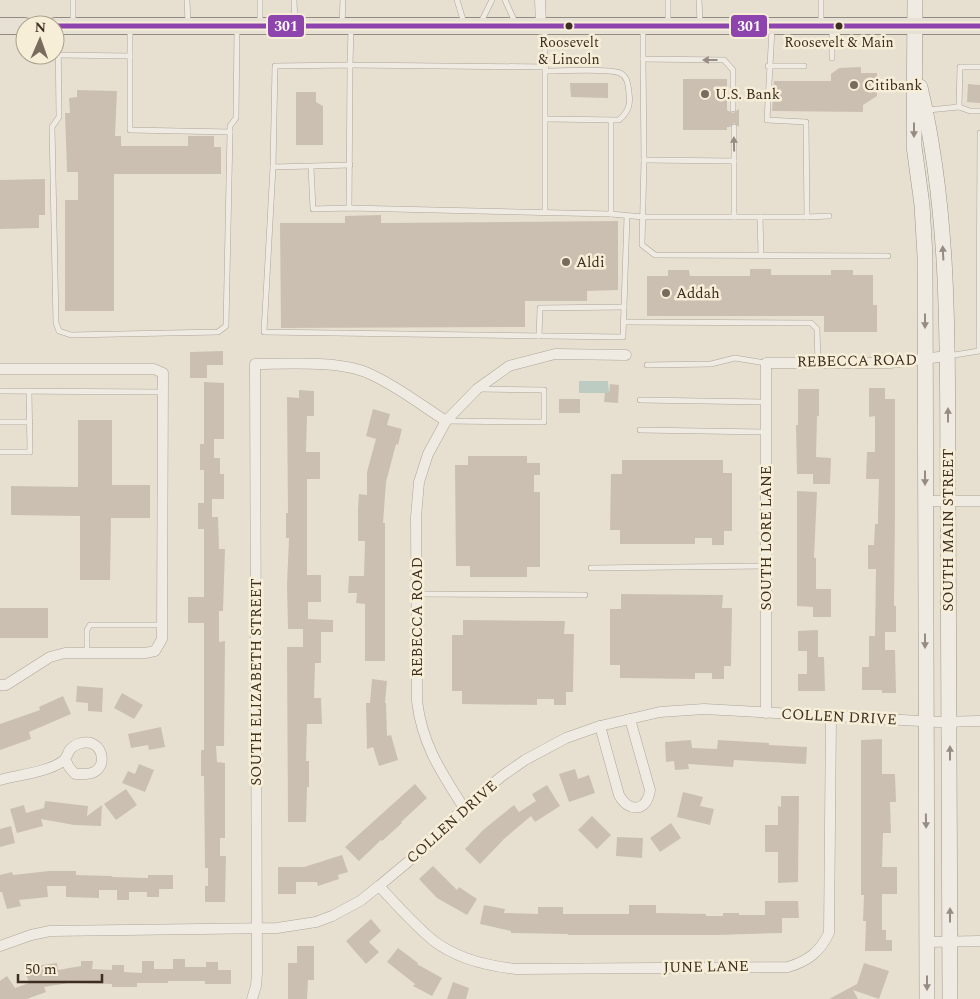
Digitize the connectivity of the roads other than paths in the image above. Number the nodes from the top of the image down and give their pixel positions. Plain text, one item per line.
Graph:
1 (73, 0) edge
2 (187, 0) edge
3 (260, 0) edge
4 (294, 0) edge
5 (343, 0) edge
6 (457, 0) edge
7 (492, 0) edge
8 (505, 0) edge
9 (540, 0) edge
10 (668, 0) edge
11 (699, 0) edge
12 (821, 0) edge
13 (915, 0) edge
14 (65, 19) edge
15 (260, 25) junction
16 (347, 25) junction
17 (472, 25) junction
18 (516, 25) junction
19 (542, 25) junction
20 (643, 25) junction
21 (0, 26) edge
22 (15, 26) edge
23 (65, 26) edge
24 (130, 26) junction
25 (188, 26) junction
26 (237, 26) junction
27 (295, 26) junction
28 (668, 26) junction
29 (700, 26) junction
30 (772, 26) junction
31 (827, 26) junction
32 (914, 26) junction
33 (980, 26) edge
34 (65, 56) edge
35 (130, 56) junction
36 (832, 58) dead end
37 (643, 60) junction
38 (915, 64) junction
39 (58, 65) edge
40 (350, 65) junction
41 (768, 66) junction
42 (804, 66) dead end
43 (980, 67) edge
44 (546, 69) junction
45 (959, 107) junction
46 (733, 109) dead end
47 (926, 110) junction
48 (980, 111) edge
49 (546, 119) junction
50 (611, 121) junction
51 (734, 127) dead end
52 (230, 132) junction
53 (980, 132) edge
54 (644, 160) junction
55 (734, 161) junction
56 (350, 165) junction
57 (273, 167) junction
58 (312, 167) junction
59 (350, 208) junction
60 (545, 212) junction
61 (611, 214) junction
62 (626, 216) junction
63 (829, 216) dead end
64 (642, 217) junction
65 (734, 217) junction
66 (760, 217) junction
67 (807, 217) junction
68 (761, 255) junction
69 (888, 256) dead end
70 (624, 307) junction
71 (624, 322) junction
72 (539, 336) junction
73 (979, 351) edge
74 (626, 355) dead end
75 (948, 356) junction
76 (925, 360) junction
77 (766, 363) junction
78 (818, 363) junction
79 (646, 365) dead end
80 (0, 369) edge
81 (476, 389) junction
82 (0, 391) edge
83 (29, 392) junction
84 (162, 392) junction
85 (640, 400) dead end
86 (766, 402) junction
87 (446, 421) junction
88 (0, 422) edge
89 (30, 422) junction
90 (640, 430) dead end
91 (766, 432) junction
92 (0, 452) edge
93 (926, 501) junction
94 (948, 501) junction
95 (980, 501) edge
96 (766, 566) junction
97 (591, 568) dead end
98 (417, 594) junction
99 (585, 595) dead end
100 (162, 625) junction
101 (87, 653) junction
102 (0, 685) edge
103 (766, 713) junction
104 (831, 716) junction
105 (630, 718) junction
106 (980, 721) edge
107 (938, 722) junction
108 (600, 726) junction
109 (65, 759) dead end
110 (0, 780) edge
111 (464, 808) junction
112 (379, 886) junction
113 (257, 928) junction
114 (980, 941) edge
115 (927, 942) junction
116 (950, 942) junction
117 (0, 946) edge
118 (252, 999) edge
119 (927, 999) edge
120 (950, 999) edge

1 - 14 lane
2 - 25 lane
3 - 15 lane
4 - 27 lane
5 - 16 lane
6 - 17 lane
7 - 17 lane
8 - 18 lane
9 - 19 street
10 - 28 lane
11 - 29 lane
12 - 31 lane
13 - 32 street, SOUTH MAIN STREET
15 - 26 main road
15 - 27 main road
16 - 17 main road
16 - 27 main road
16 - 40 lane
17 - 18 main road
18 - 19 main road
19 - 20 main road
19 - 44 lane
20 - 28 main road
20 - 37 lane
21 - 22 main road
23 - 24 main road
24 - 25 main road
24 - 35 lane
25 - 26 main road
26 - 52 lane
28 - 29 main road
29 - 30 main road
30 - 31 main road
30 - 41 lane
31 - 32 main road
31 - 36 lane
32 - 33 main road
32 - 38 street, SOUTH MAIN STREET
34 - 35 lane
35 - 52 lane
46 -> 37 lane
37 - 54 lane
38 - 47 street, SOUTH MAIN STREET
38 -> 76 street, SOUTH MAIN STREET
39 - 52 lane
40 - 44 lane
40 - 56 lane
40 - 57 lane
41 - 42 lane
41 - 67 lane
43 - 45 lane
44 - 49 lane
44 - 50 lane
45 - 47 lane
45 - 48 lane
75 -> 47 street, SOUTH MAIN STREET
49 - 50 lane
49 - 60 lane
50 - 61 lane
55 -> 51 lane
53 - 73 lane
54 - 55 lane
54 - 64 lane
55 - 65 lane
56 - 58 lane
56 - 59 lane
57 - 58 lane
57 - 72 lane
58 - 59 lane
59 - 60 lane
60 - 61 lane
61 - 62 lane
62 - 64 lane
62 - 70 lane
63 - 67 lane
64 - 65 lane
64 - 68 lane
65 - 66 lane
66 - 67 lane
66 - 68 lane
68 - 69 lane
70 - 71 lane
70 - 72 lane
71 - 72 lane
71 - 78 lane
73 - 75 lane
74 - 81 street, REBECCA ROAD
75 - 76 street, REBECCA ROAD
94 -> 75 street, SOUTH MAIN STREET
76 - 78 street, REBECCA ROAD
76 -> 93 street, SOUTH MAIN STREET
77 - 78 street, REBECCA ROAD
77 - 79 lane
77 - 86 street, SOUTH LORE LANE
80 - 84 street
81 - 87 street, REBECCA ROAD
81 - 87 lane
82 - 83 lane
83 - 84 lane
83 - 89 lane
84 - 100 street
85 - 86 lane
86 - 91 street, SOUTH LORE LANE
87 - 98 street, REBECCA ROAD
87 - 113 street, SOUTH ELIZABETH STREET
88 - 89 lane
89 - 92 lane
90 - 91 lane
91 - 96 street, SOUTH LORE LANE
93 - 94 street
93 -> 107 street, SOUTH MAIN STREET
94 - 95 street
94 - 107 street, SOUTH MAIN STREET
96 - 97 lane
96 - 103 street, SOUTH LORE LANE
98 - 99 lane
98 - 111 street, REBECCA ROAD
100 - 101 street
100 - 101 lane
101 - 102 street
103 - 104 street, COLLEN DRIVE
103 - 105 street, COLLEN DRIVE
104 - 107 street, COLLEN DRIVE
104 - 112 street, JUNE LANE
105 - 108 street, COLLEN DRIVE
105 - 108 street
106 - 107 street, COLLEN DRIVE
107 -> 115 street, SOUTH MAIN STREET
116 -> 107 street, SOUTH MAIN STREET
108 - 111 street, COLLEN DRIVE
109 - 110 street
111 - 112 street, COLLEN DRIVE
112 - 113 street, COLLEN DRIVE
113 - 117 street, COLLEN DRIVE
113 - 118 street, SOUTH ELIZABETH STREET
114 - 116 street
115 - 116 street
115 -> 119 street, SOUTH MAIN STREET
116 - 120 street, SOUTH MAIN STREET

